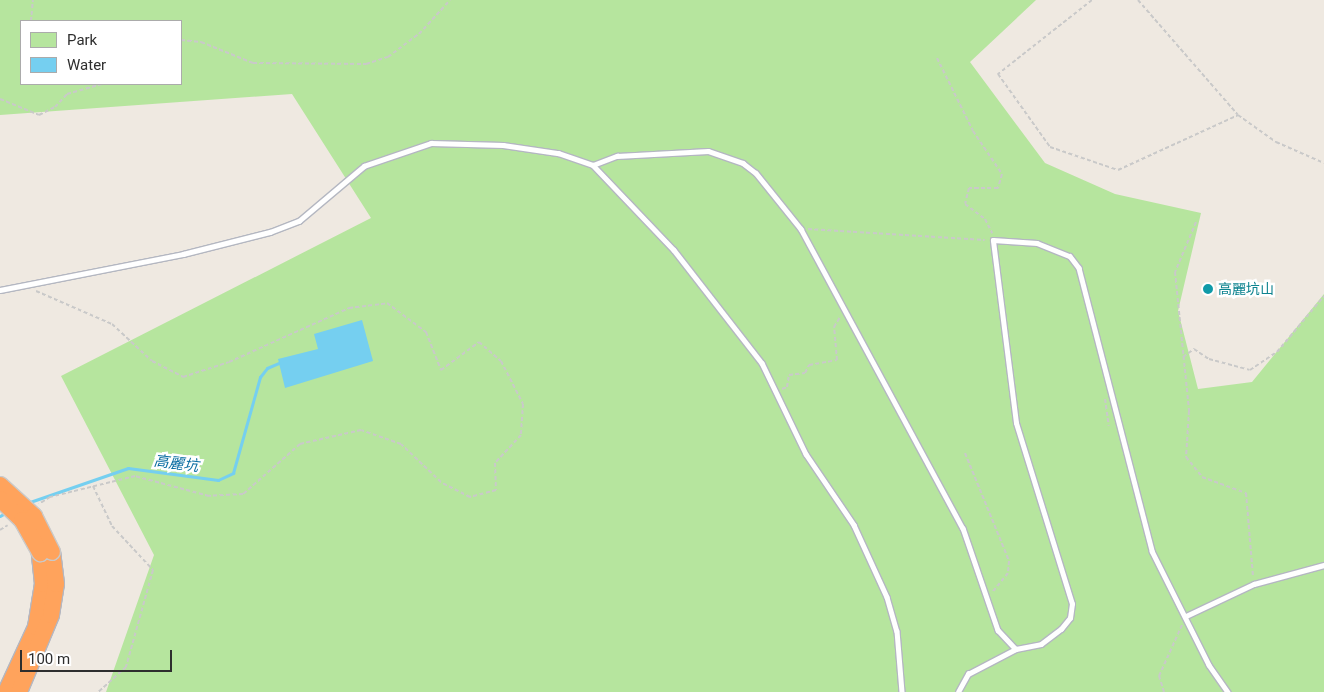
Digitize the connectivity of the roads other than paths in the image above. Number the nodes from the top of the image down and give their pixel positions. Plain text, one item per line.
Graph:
1 (592, 165) junction
2 (0, 290) edge
3 (0, 485) edge
4 (0, 499) edge
5 (46, 552) junction
6 (1324, 565) edge
7 (1186, 616) junction
8 (1016, 649) junction
9 (6, 692) edge
10 (19, 692) edge
11 (902, 692) edge
12 (958, 692) edge
13 (1228, 692) edge

1 - 2 lane
1 - 8 lane
1 - 11 lane
3 - 5 highway, bridge
4 - 5 highway, bridge
5 - 9 highway
5 - 10 highway
6 - 7 lane
7 - 8 lane
7 - 13 lane
8 - 12 lane

